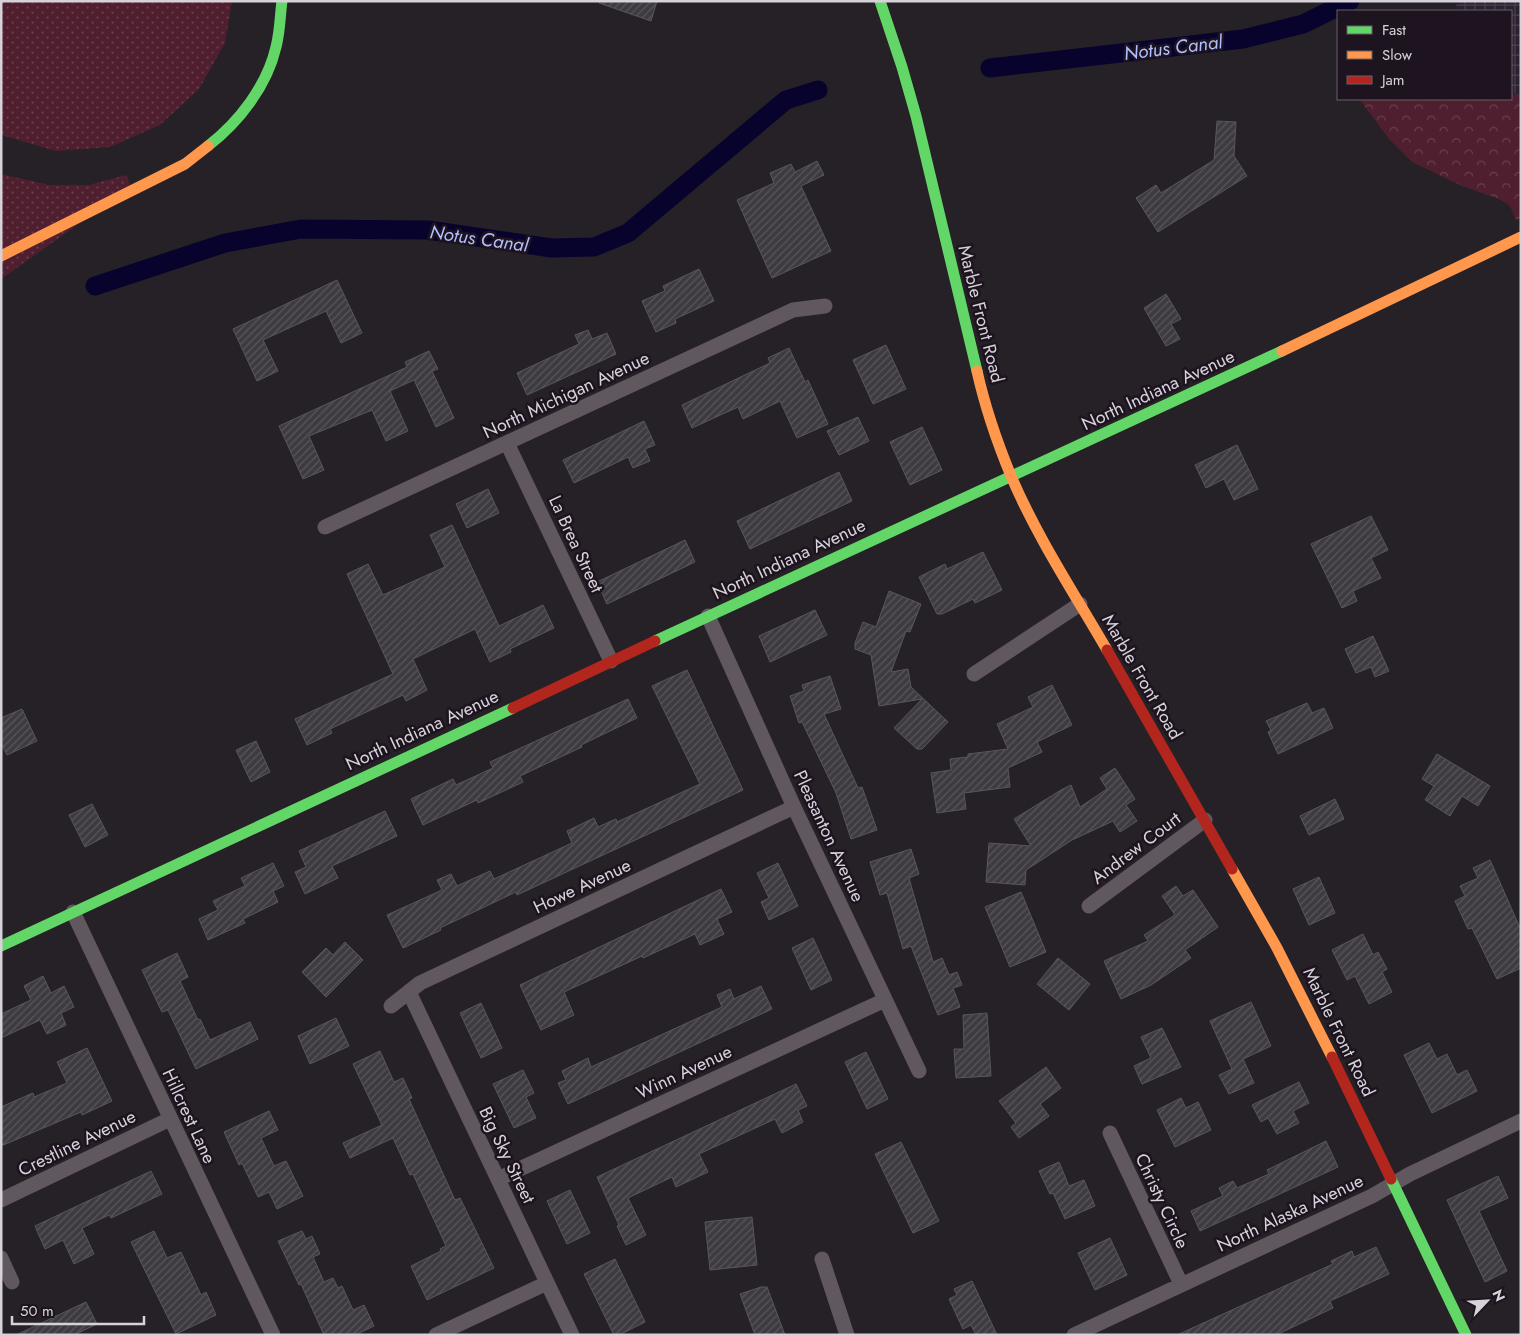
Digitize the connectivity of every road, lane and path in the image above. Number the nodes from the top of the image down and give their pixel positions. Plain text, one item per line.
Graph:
1 (282, 1) edge
2 (880, 1) edge
3 (1521, 238) edge
4 (1, 256) edge
5 (825, 306) dead end
6 (507, 443) junction
7 (1011, 476) junction
8 (326, 526) dead end
9 (1080, 604) junction
10 (708, 616) junction
11 (611, 661) junction
12 (974, 674) dead end
13 (794, 808) junction
14 (1205, 820) junction
15 (1089, 906) dead end
16 (73, 912) junction
17 (1, 946) edge
18 (409, 992) junction
19 (885, 1000) junction
20 (391, 1006) dead end
21 (919, 1071) dead end
22 (170, 1119) junction
23 (1521, 1121) edge
24 (1110, 1133) dead end
25 (498, 1179) junction
26 (1394, 1184) junction
27 (1, 1200) edge
28 (1, 1258) edge
29 (822, 1259) dead end
30 (12, 1282) dead end
31 (547, 1283) junction
32 (1181, 1284) junction
33 (273, 1335) edge
34 (436, 1335) edge
35 (572, 1335) edge
36 (847, 1335) edge
37 (1074, 1335) edge
38 (1466, 1335) edge

1 - 4 main road
2 - 7 main road, Marble Front Road
3 - 7 main road, North Indiana Avenue
5 - 6 street, North Michigan Avenue
6 - 8 street, North Michigan Avenue
6 - 11 street, La Brea Street
7 - 9 main road, Marble Front Road
7 - 10 main road, North Indiana Avenue
9 - 12 street
9 - 14 main road, Marble Front Road
10 - 11 main road, North Indiana Avenue
10 - 13 street, Pleasanton Avenue
11 - 16 main road, North Indiana Avenue
13 - 18 street, Howe Avenue
13 - 19 street, Pleasanton Avenue
14 - 15 street, Andrew Court
14 - 26 main road, Marble Front Road
16 - 17 main road, North Indiana Avenue
16 - 22 street, Hillcrest Lane
18 - 20 street, Howe Avenue
18 - 25 street, Big Sky Street
19 - 21 street, Pleasanton Avenue
19 - 25 street, Winn Avenue
22 - 27 street, Crestline Avenue
22 - 33 street, Hillcrest Lane
23 - 26 street, North Alaska Avenue
24 - 32 street, Christy Circle
25 - 31 street, Big Sky Street
26 - 32 street, North Alaska Avenue
26 - 38 main road, Marble Front Road
28 - 30 street
29 - 36 street
31 - 34 street
31 - 35 street, Big Sky Street
32 - 37 street, North Alaska Avenue

